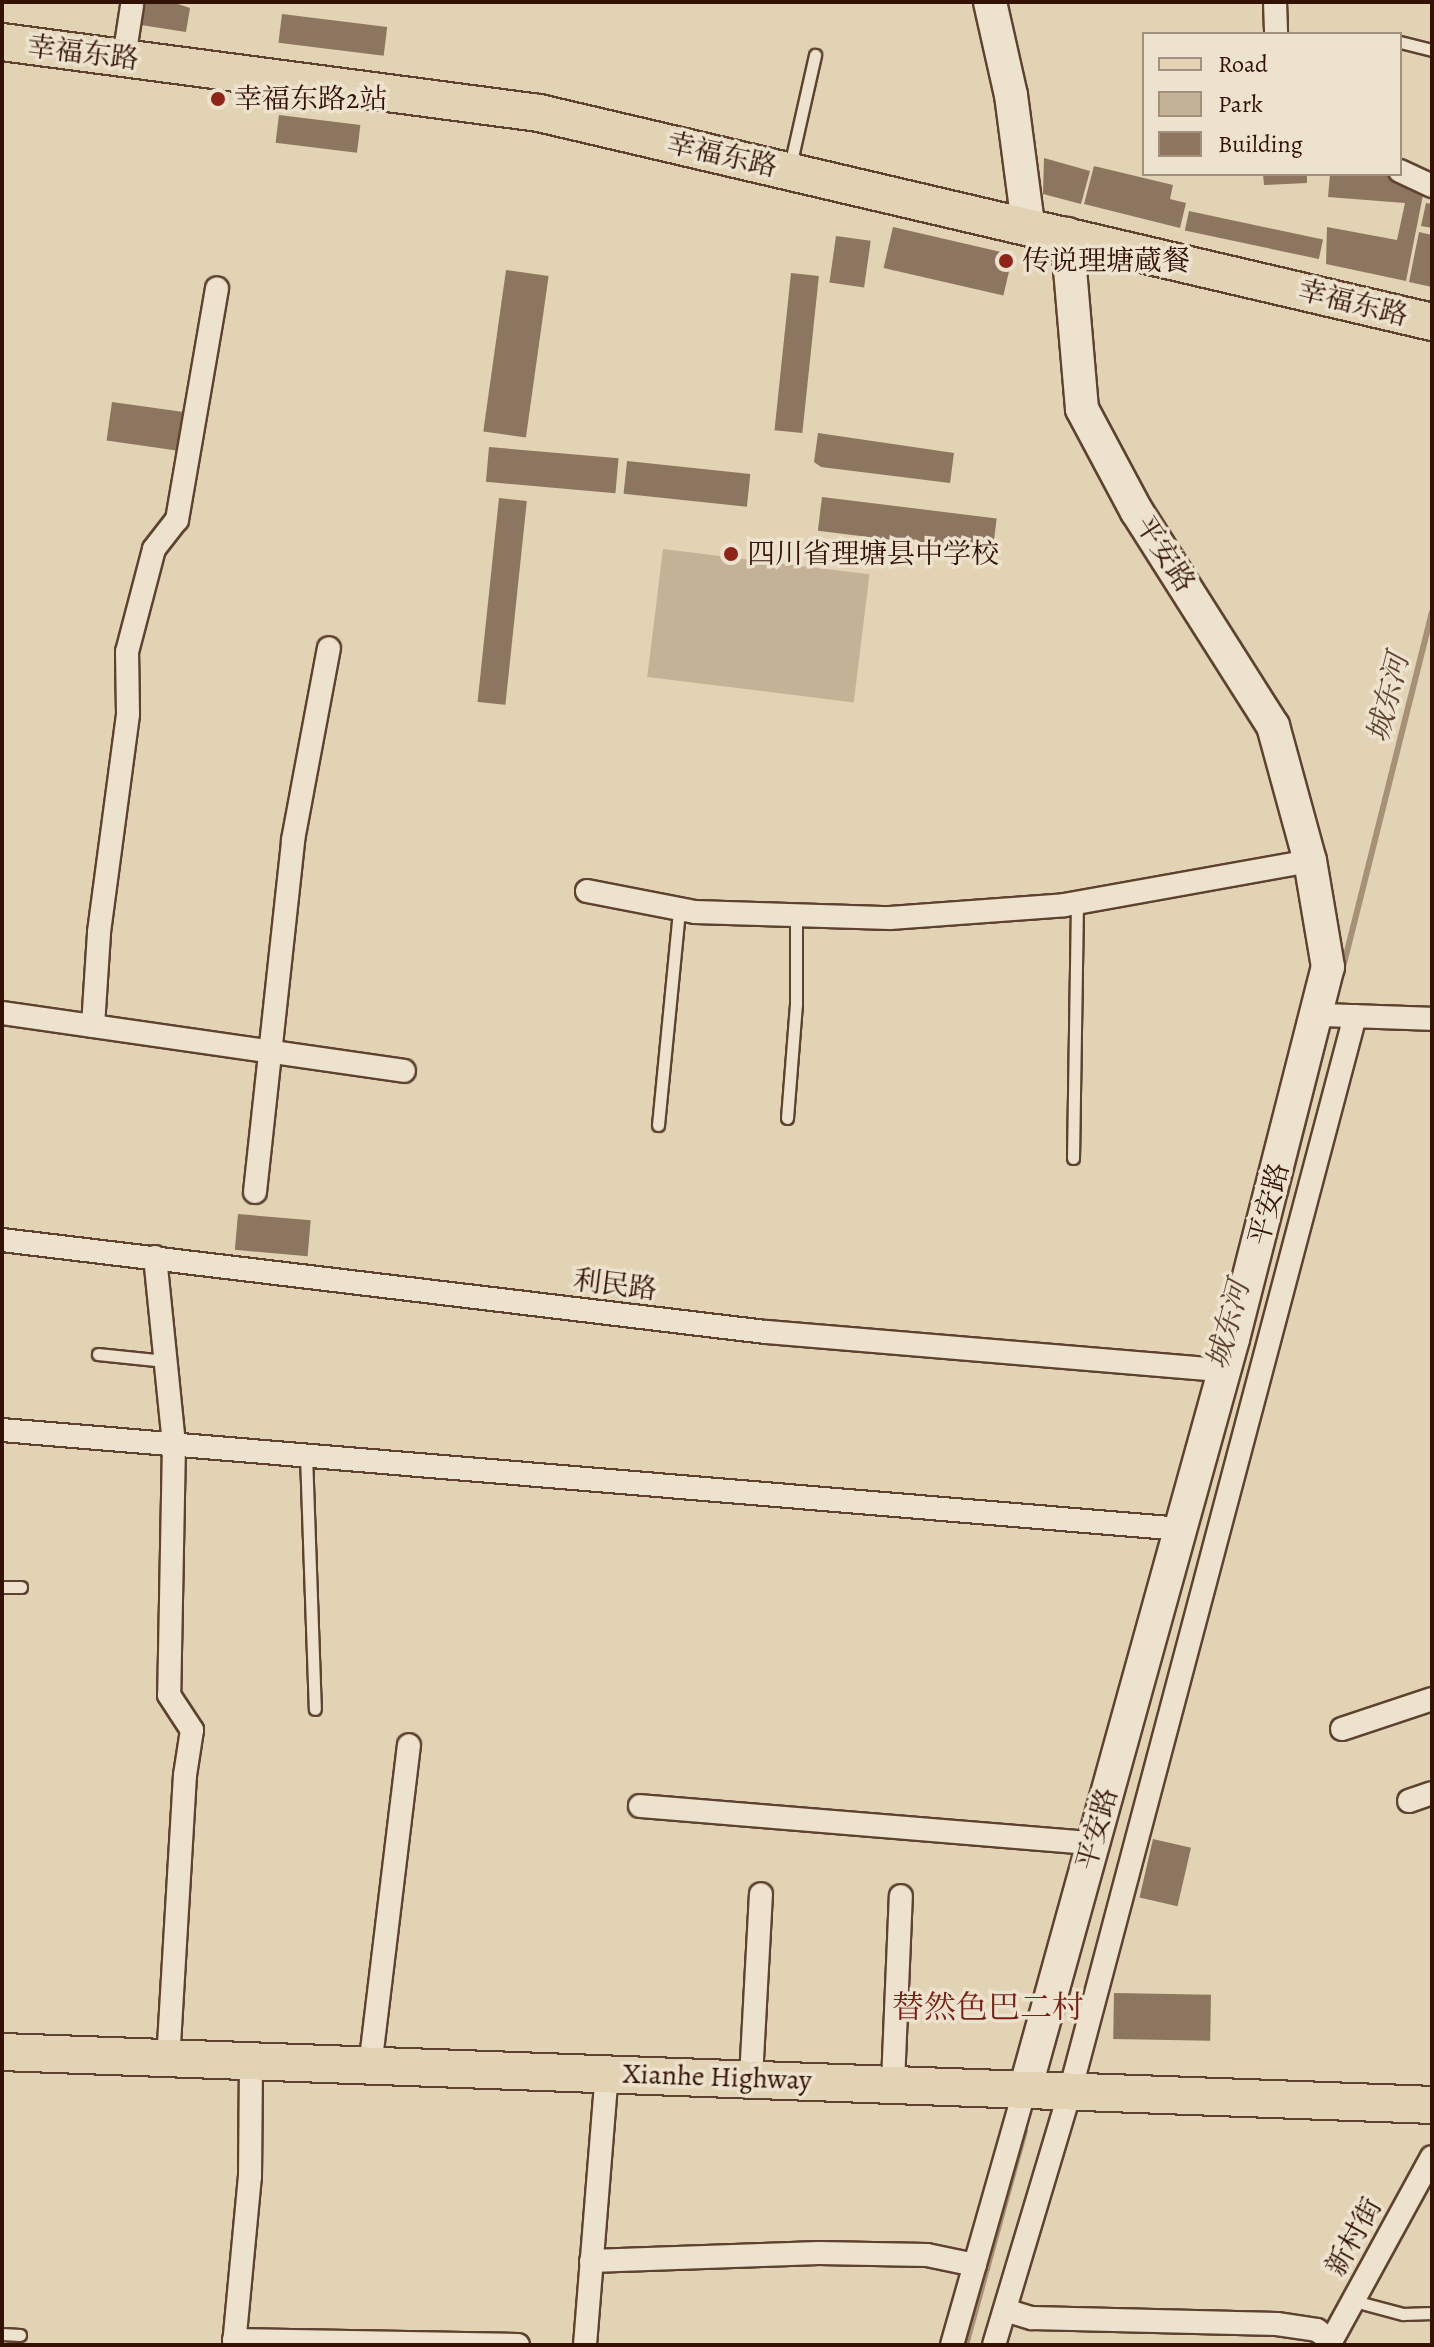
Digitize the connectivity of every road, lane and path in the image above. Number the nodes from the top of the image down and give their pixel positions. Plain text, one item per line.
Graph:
1 (990, 2) edge
2 (1275, 2) edge
3 (132, 6) dead end
4 (1276, 32) edge
5 (2, 42) edge
6 (1402, 42) edge
7 (1432, 50) edge
8 (815, 55) dead end
9 (124, 58) junction
10 (789, 170) junction
11 (1402, 172) edge
12 (1432, 186) edge
13 (1028, 224) junction
14 (1067, 234) junction
15 (217, 288) dead end
16 (1432, 322) edge
17 (329, 648) dead end
18 (1310, 861) junction
19 (587, 891) dead end
20 (1077, 903) junction
21 (679, 909) junction
22 (796, 915) junction
23 (2, 1013) edge
24 (1334, 1015) junction
25 (1429, 1024) edge
26 (93, 1026) junction
27 (269, 1053) junction
28 (404, 1071) dead end
29 (787, 1118) dead end
30 (658, 1125) dead end
31 (1073, 1158) dead end
32 (255, 1192) dead end
33 (2, 1240) edge
34 (155, 1257) junction
35 (98, 1354) dead end
36 (165, 1361) junction
37 (1223, 1370) junction
38 (2, 1430) edge
39 (174, 1444) junction
40 (306, 1455) junction
41 (1181, 1529) junction
42 (2, 1587) edge
43 (21, 1587) dead end
44 (1432, 1699) edge
45 (315, 1709) dead end
46 (1342, 1729) dead end
47 (409, 1745) dead end
48 (1432, 1793) edge
49 (1409, 1801) dead end
50 (640, 1806) dead end
51 (1093, 1843) junction
52 (761, 1894) dead end
53 (901, 1896) dead end
54 (2, 2052) edge
55 (168, 2059) junction
56 (251, 2063) junction
57 (370, 2067) junction
58 (607, 2074) junction
59 (751, 2078) junction
60 (893, 2083) junction
61 (1026, 2086) junction
62 (1071, 2088) junction
63 (1432, 2105) edge
64 (1432, 2157) edge
65 (591, 2261) junction
66 (975, 2265) junction
67 (1354, 2301) junction
68 (1005, 2310) junction
69 (1432, 2313) edge
70 (2, 2334) edge
71 (20, 2335) dead end
72 (234, 2342) edge
73 (1330, 2343) edge
74 (518, 2345) edge
75 (585, 2345) edge
76 (952, 2345) edge
77 (994, 2345) edge

1 - 13 street
2 - 4 street
3 - 9 street
5 - 9 main road, 幸福东路
6 - 7 lane
8 - 10 lane
9 - 10 main road, 幸福东路
10 - 13 main road, 幸福东路
11 - 12 street
13 - 14 main road, 幸福东路
14 - 16 main road, 幸福东路
14 - 18 street, 平安路
15 - 26 street
17 - 27 street
18 - 20 street
18 - 24 street, 平安路
19 - 21 street
20 - 22 street
20 - 31 lane
21 - 22 street
21 - 30 lane
22 - 29 lane
23 - 26 street
24 - 25 street
24 - 37 street, 平安路
24 - 62 street
26 - 27 street
27 - 28 street
27 - 32 street
33 - 34 street, 利民路
34 - 36 street
34 - 37 street, 利民路
35 - 36 lane
36 - 39 street
37 - 41 street, 平安路
38 - 39 street
39 - 40 street
39 - 55 street
40 - 41 street
40 - 45 lane
41 - 51 street, 平安路
42 - 43 lane
44 - 46 street
47 - 57 street
48 - 49 street
50 - 51 street
51 - 61 street, 平安路
52 - 59 street
53 - 60 street
54 - 55 main road, Xianhe Highway
55 - 56 main road, Xianhe Highway
56 - 57 main road, Xianhe Highway
56 - 72 street
57 - 58 main road, Xianhe Highway
58 - 59 main road, Xianhe Highway
58 - 65 street
59 - 60 main road, Xianhe Highway
60 - 61 main road, Xianhe Highway
61 - 62 main road, Xianhe Highway
61 - 66 street, 平安路
62 - 63 main road, Xianhe Highway
62 - 68 street
64 - 67 street, 新村街
65 - 66 street
65 - 75 street
66 - 76 street, 平安路
67 - 69 lane
67 - 73 street, 新村街
68 - 73 street
68 - 77 street
70 - 71 lane
72 - 74 street

